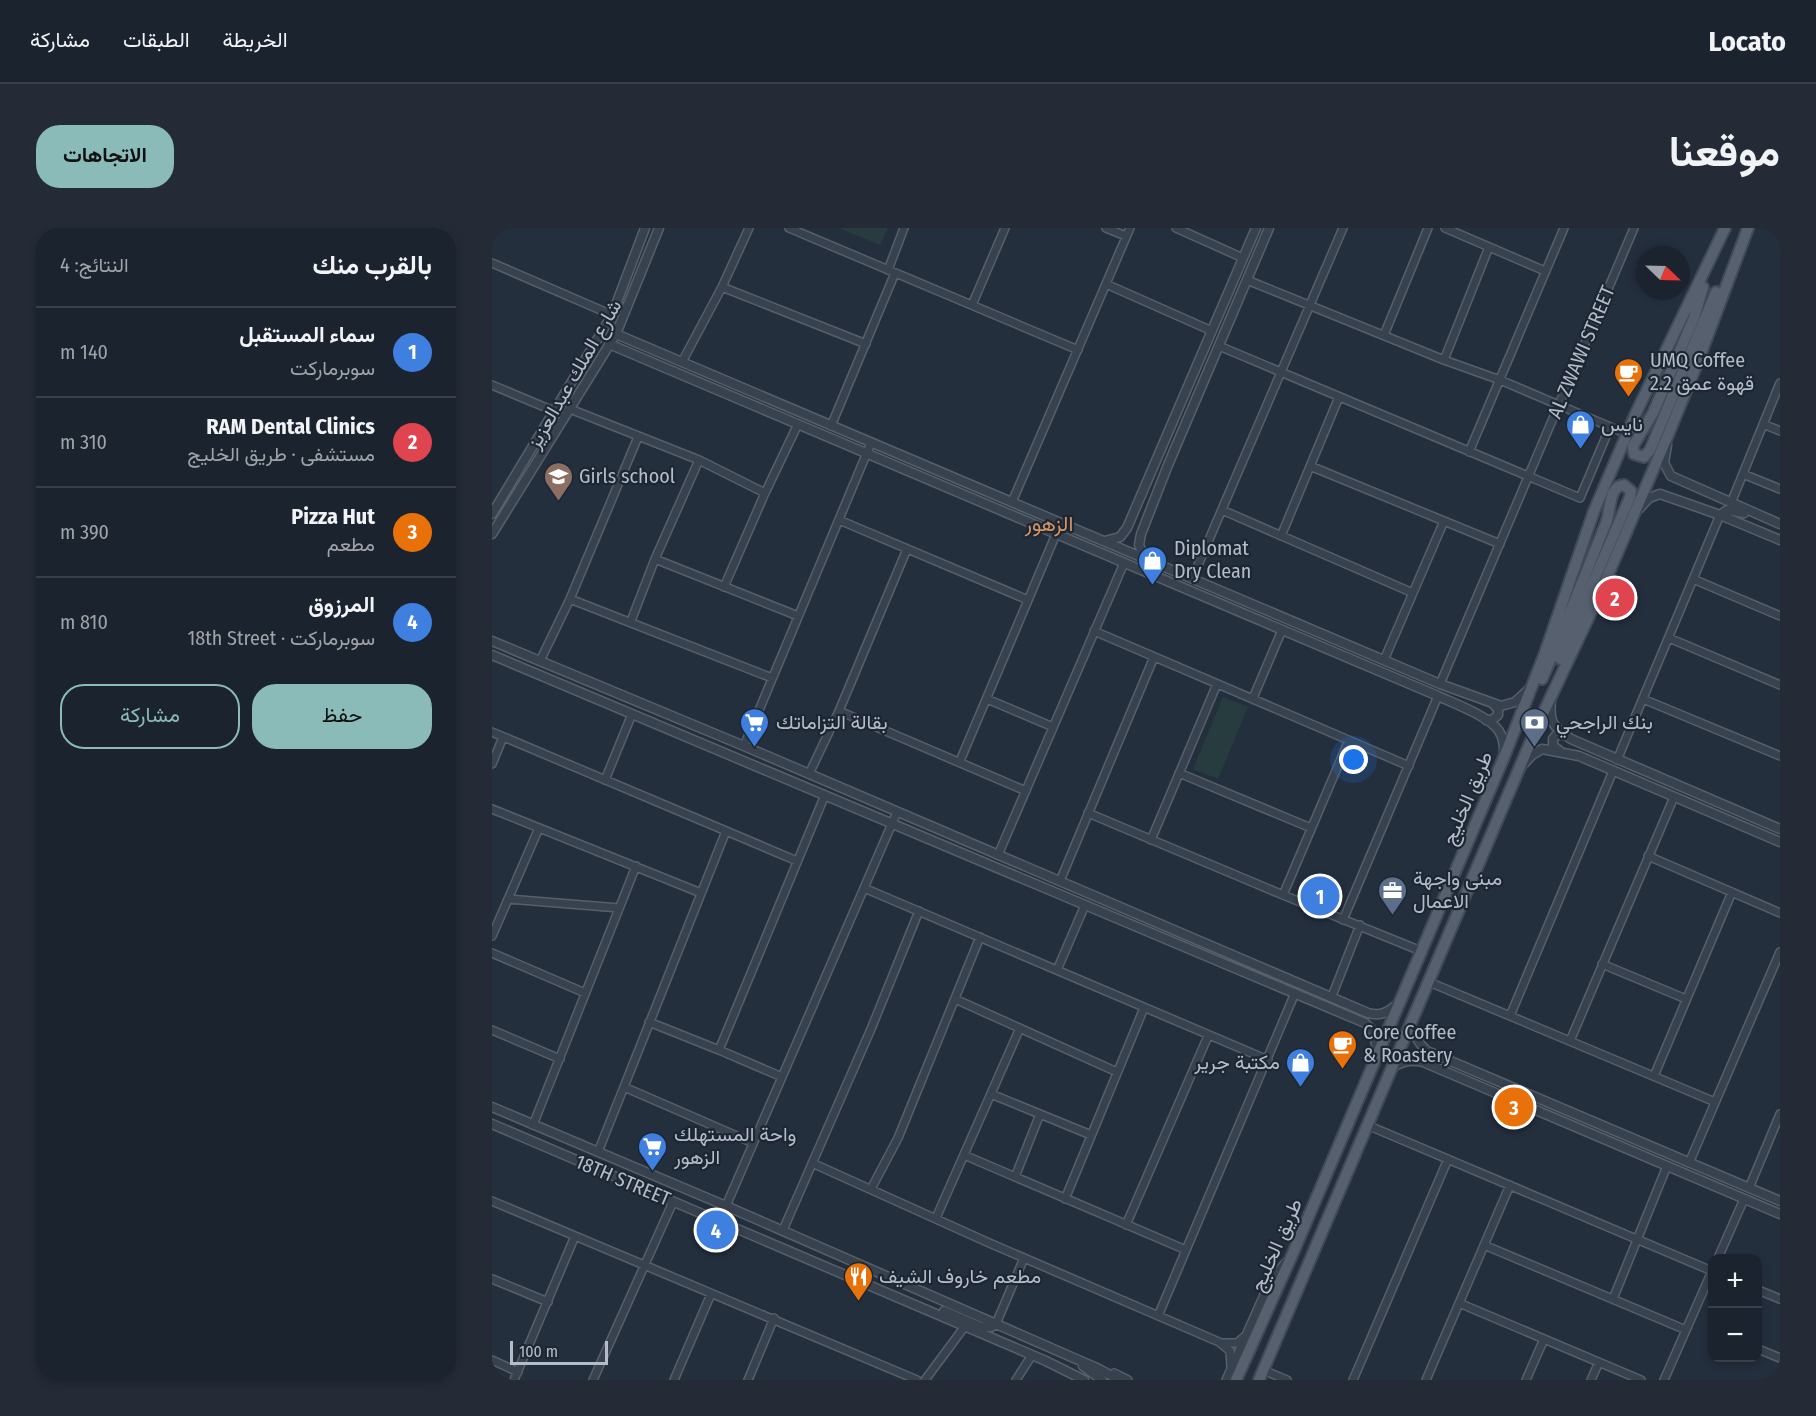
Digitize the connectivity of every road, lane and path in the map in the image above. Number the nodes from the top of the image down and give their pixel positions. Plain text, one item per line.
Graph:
1 (645, 228) edge
2 (659, 228) edge
3 (749, 228) edge
4 (791, 228) edge
5 (904, 228) edge
6 (1005, 228) edge
7 (1106, 228) edge
8 (1130, 228) edge
9 (1176, 228) edge
10 (1256, 228) edge
11 (1269, 228) edge
12 (1343, 228) edge
13 (1428, 228) edge
14 (1445, 228) edge
15 (1564, 228) edge
16 (1634, 228) edge
17 (1725, 228) edge
18 (1748, 229) edge
19 (1126, 236) junction
20 (1488, 247) junction
21 (1713, 255) junction
22 (1244, 258) junction
23 (492, 263) edge
24 (891, 271) junction
25 (1545, 271) junction
26 (1247, 280) junction
27 (1106, 284) junction
28 (722, 287) junction
29 (972, 305) junction
30 (1310, 305) junction
31 (612, 315) junction
32 (1212, 331) junction
33 (616, 334) junction
34 (1384, 335) junction
35 (609, 344) junction
36 (867, 344) junction
37 (1219, 346) junction
38 (1078, 350) junction
39 (1444, 360) junction
40 (682, 362) junction
41 (1281, 372) junction
42 (1500, 380) junction
43 (1780, 383) edge
44 (492, 385) edge
45 (1339, 397) junction
46 (1557, 405) junction
47 (570, 409) junction
48 (554, 411) junction
49 (798, 424) junction
50 (1763, 424) junction
51 (831, 426) junction
52 (1610, 427) junction
53 (1780, 431) edge
54 (1627, 434) junction
55 (1668, 435) junction
56 (638, 436) junction
57 (871, 443) junction
58 (1469, 452) junction
59 (867, 454) junction
60 (699, 460) junction
61 (1310, 466) junction
62 (1743, 474) junction
63 (1528, 477) junction
64 (1780, 489) edge
65 (765, 493) junction
66 (1012, 502) junction
67 (1731, 503) junction
68 (494, 508) edge
69 (1222, 510) junction
70 (1634, 514) junction
71 (1720, 515) junction
72 (839, 520) junction
73 (1444, 520) junction
74 (1777, 522) edge
75 (1127, 528) junction
76 (492, 534) edge
77 (1056, 534) junction
78 (1141, 534) junction
79 (1281, 536) junction
80 (1780, 540) edge
81 (1102, 541) junction
82 (1500, 544) junction
83 (907, 549) junction
84 (655, 559) junction
85 (1148, 560) junction
86 (1124, 563) junction
87 (1144, 572) junction
88 (1192, 579) junction
89 (1693, 579) junction
90 (724, 586) junction
91 (1413, 593) junction
92 (570, 599) junction
93 (1028, 600) junction
94 (798, 616) junction
95 (1780, 616) edge
96 (631, 621) junction
97 (1282, 630) junction
98 (1094, 631) junction
99 (1669, 638) junction
100 (492, 641) edge
101 (492, 655) edge
102 (1154, 657) junction
103 (1384, 660) junction
104 (540, 661) junction
105 (772, 678) junction
106 (1217, 684) junction
107 (1440, 684) junction
108 (1532, 685) junction
109 (1780, 685) edge
110 (1438, 696) junction
111 (1551, 696) junction
112 (1253, 698) junction
113 (987, 699) junction
114 (1643, 699) junction
115 (1493, 704) junction
116 (839, 711) junction
117 (632, 714) junction
118 (1486, 720) junction
119 (1539, 722) junction
120 (1053, 727) junction
121 (492, 732) edge
122 (1512, 736) junction
123 (1568, 736) junction
124 (503, 737) junction
125 (1349, 740) junction
126 (744, 746) junction
127 (1562, 751) junction
128 (1780, 756) edge
129 (1504, 757) junction
130 (1617, 760) junction
131 (960, 762) junction
132 (492, 764) edge
133 (1409, 766) junction
134 (1520, 769) junction
135 (1613, 771) junction
136 (1179, 773) junction
137 (809, 774) junction
138 (605, 780) junction
139 (1026, 790) junction
140 (825, 795) junction
141 (1674, 797) junction
142 (492, 809) edge
143 (897, 812) junction
144 (1088, 813) junction
145 (892, 823) junction
146 (539, 828) junction
147 (1311, 828) junction
148 (1780, 829) edge
149 (726, 831) junction
150 (1151, 840) junction
151 (1780, 842) edge
152 (998, 855) junction
153 (1648, 856) junction
154 (797, 861) junction
155 (636, 866) junction
156 (1060, 881) junction
157 (864, 888) junction
158 (1732, 892) junction
159 (701, 893) junction
160 (1283, 895) junction
161 (508, 899) junction
162 (1085, 905) junction
163 (619, 908) junction
164 (920, 911) junction
165 (1780, 913) edge
166 (1343, 920) junction
167 (1360, 925) junction
168 (492, 936) edge
169 (980, 937) junction
170 (1421, 951) junction
171 (1780, 952) edge
172 (492, 953) edge
173 (1602, 964) junction
174 (1057, 970) junction
175 (1429, 982) junction
176 (585, 993) junction
177 (1296, 993) junction
178 (1332, 996) junction
179 (955, 999) junction
180 (1686, 999) junction
181 (1346, 1002) junction
182 (1399, 1003) junction
183 (1144, 1008) junction
184 (1335, 1010) junction
185 (1510, 1016) junction
186 (650, 1023) junction
187 (1411, 1025) junction
188 (1020, 1028) junction
189 (492, 1030) edge
190 (1208, 1036) junction
191 (1570, 1041) junction
192 (719, 1050) junction
193 (1378, 1053) junction
194 (560, 1059) junction
195 (1268, 1060) junction
196 (1393, 1067) junction
197 (1117, 1072) junction
198 (1653, 1076) junction
199 (782, 1077) junction
200 (624, 1087) junction
201 (991, 1094) junction
202 (1715, 1102) junction
203 (492, 1108) edge
204 (1040, 1114) junction
205 (1780, 1114) edge
206 (492, 1124) edge
207 (533, 1125) junction
208 (1367, 1125) junction
209 (1777, 1130) edge
210 (1091, 1135) junction
211 (753, 1143) junction
212 (598, 1152) junction
213 (964, 1155) junction
214 (1448, 1159) junction
215 (812, 1163) junction
216 (1689, 1163) junction
217 (1667, 1166) junction
218 (1015, 1177) junction
219 (1510, 1185) junction
220 (1749, 1188) junction
221 (871, 1189) junction
222 (1065, 1198) junction
223 (1744, 1199) junction
224 (492, 1201) edge
225 (1780, 1201) edge
226 (673, 1202) junction
227 (726, 1206) junction
228 (1780, 1214) edge
229 (936, 1218) junction
230 (1126, 1225) junction
231 (783, 1230) junction
232 (575, 1236) junction
233 (1638, 1239) junction
234 (1484, 1245) junction
235 (1186, 1250) junction
236 (1293, 1253) junction
237 (1720, 1254) edge
238 (1024, 1258) junction
239 (645, 1266) junction
240 (1708, 1269) edge
241 (492, 1279) edge
242 (1708, 1280) edge
243 (1762, 1292) edge
244 (711, 1294) junction
245 (1613, 1299) junction
246 (1780, 1299) edge
247 (548, 1302) junction
248 (1459, 1303) junction
249 (914, 1305) junction
250 (1158, 1316) junction
251 (774, 1318) junction
252 (1262, 1323) junction
253 (996, 1324) junction
254 (965, 1326) junction
255 (1686, 1330) junction
256 (1248, 1331) junction
257 (1544, 1339) junction
258 (1219, 1342) junction
259 (1762, 1351) edge
260 (1032, 1355) junction
261 (1070, 1356) junction
262 (1780, 1358) edge
263 (492, 1360) edge
264 (1599, 1362) junction
265 (1231, 1368) junction
266 (516, 1376) edge
267 (1265, 1377) edge
268 (593, 1380) edge
269 (674, 1380) edge
270 (748, 1380) edge
271 (917, 1380) edge
272 (926, 1380) edge
273 (1016, 1380) edge
274 (1084, 1380) edge
275 (1102, 1380) edge
276 (1119, 1380) edge
277 (1128, 1380) edge
278 (1226, 1380) edge
279 (1236, 1380) edge
280 (1244, 1380) edge
281 (1287, 1380) edge
282 (1353, 1380) edge
283 (1426, 1380) edge
284 (1526, 1380) edge
285 (1591, 1380) edge
286 (1641, 1380) edge
287 (1664, 1380) edge

1 - 31 street, شارع الملك عبدالعزيز
2 - 33 street, شارع الملك عبدالعزيز
3 - 28 street
4 - 24 street
5 - 24 street
6 - 29 street
7 - 19 street
8 - 19 street
9 - 22 street
10 - 22 street
11 - 26 street
12 - 30 street
13 - 34 street
14 - 20 street
15 - 25 street
16 - 46 street, AL ZWAWI STREET
17 - 21 main road, طريق الخليج
18 - 21 main road
18 - 55 main road, طريق الخليج
19 - 27 street
20 - 25 street
20 - 39 street
21 - 54 main road, طريق الخليج
22 - 32 street
23 - 31 street
24 - 29 street
24 - 36 street
25 - 42 street
26 - 30 street
26 - 37 street
27 - 32 street
27 - 38 street
28 - 36 street
28 - 40 street
29 - 38 street
30 - 34 street
30 - 41 street
31 - 48 street, شارع الملك عبدالعزيز
32 - 75 street
33 - 35 street, شارع الملك عبدالعزيز
33 - 40 street
34 - 39 street
35 - 47 street, شارع الملك عبدالعزيز
35 - 49 street
36 - 51 street
37 - 41 street
37 - 78 street
38 - 66 street
39 - 42 street
40 - 51 street
41 - 45 street
41 - 69 street
42 - 46 street
42 - 58 street
43 - 50 street
44 - 48 street
45 - 58 street
45 - 61 street
46 - 52 street
46 - 63 street, AL ZWAWI STREET
47 - 56 street
47 - 76 street, شارع الملك عبدالعزيز
48 - 68 street, شارع الملك عبدالعزيز
49 - 59 street
49 - 65 street
50 - 53 street
50 - 62 street
51 - 57 street
52 - 54 street
52 - 63 street
54 - 108 main road, طريق الخليج
55 - 67 street
55 - 70 main road, طريق الخليج
56 - 60 street
56 - 92 street
57 - 59 street
57 - 66 street
58 - 63 street
59 - 72 street
59 - 77 street
60 - 65 street
60 - 84 street
61 - 73 street
61 - 79 street
62 - 64 street
62 - 67 street
63 - 82 street, AL ZWAWI STREET
65 - 90 street
66 - 81 street
67 - 74 street
69 - 79 street
69 - 88 street
70 - 71 street
70 - 111 main road, طريق الخليج
71 - 74 street
71 - 80 street
71 - 89 street
72 - 83 street
72 - 94 street
73 - 82 street
73 - 91 street
75 - 78 street
75 - 81 street
77 - 86 street
77 - 93 street
78 - 85 street
79 - 91 street
81 - 85 street
82 - 107 street, AL ZWAWI STREET
83 - 93 street
83 - 116 street
84 - 90 street
84 - 96 street
85 - 88 street
86 - 87 street
86 - 98 street
87 - 88 street
87 - 97 street
88 - 103 street
89 - 95 street
89 - 99 street
90 - 94 street
91 - 103 street
92 - 96 street
92 - 104 street
93 - 113 street
94 - 105 street
96 - 105 street
97 - 110 street
97 - 112 street
98 - 102 street
98 - 120 street
99 - 109 street
99 - 114 street
100 - 104 street
101 - 117 street
102 - 106 street
102 - 144 street
103 - 107 street
104 - 126 street
105 - 126 street
106 - 112 street
106 - 136 street
107 - 115 street
108 - 115 street
108 - 122 main road, طريق الخليج
110 - 118 street
110 - 133 street
111 - 119 main road, طريق الخليج
111 - 123 street
112 - 125 street
113 - 120 street
113 - 131 street
114 - 128 street
114 - 130 street
115 - 118 street
116 - 131 street
116 - 137 street
117 - 138 street
117 - 140 street
118 - 129 street
119 - 122 main road
119 - 134 main road, طريق الخليج
120 - 139 street
121 - 124 street
122 - 129 main road, طريق الخليج
123 - 127 street
123 - 130 street
124 - 132 street
124 - 138 street
125 - 133 street
125 - 147 street
126 - 137 street
127 - 134 street
127 - 135 street
129 - 170 main road, طريق الخليج
130 - 148 street
131 - 139 street
133 - 166 street
134 - 175 main road, طريق الخليج
135 - 141 street
135 - 185 street
136 - 147 street
136 - 150 street
137 - 143 street
138 - 149 street
139 - 152 street
140 - 145 street
140 - 154 street
141 - 151 street
141 - 153 street
142 - 146 street
143 - 145 street
143 - 152 street
144 - 150 street
144 - 156 street
145 - 157 street
145 - 162 street
146 - 155 street
146 - 161 street
147 - 160 street
149 - 154 street
149 - 159 street
150 - 160 street
152 - 156 street
153 - 158 street
153 - 173 street
154 - 192 street
155 - 159 street
155 - 163 street
156 - 178 street
157 - 164 street
157 - 199 street
158 - 165 street
158 - 180 street
159 - 186 street
160 - 166 street
161 - 163 street
161 - 168 street
162 - 174 street
162 - 177 street
163 - 176 street
164 - 169 street
164 - 215 street
166 - 167 street
167 - 170 street
167 - 178 street
169 - 174 street
169 - 179 street
170 - 182 main road, طريق الخليج
171 - 202 street
172 - 176 street
173 - 180 street
173 - 191 street
174 - 183 street
175 - 185 street
175 - 187 main road, طريق الخليج
176 - 194 street
177 - 184 street
177 - 195 street
178 - 181 street
179 - 188 street
179 - 221 street
180 - 198 street
181 - 182 street
181 - 184 street
182 - 193 main road, طريق الخليج
183 - 190 street
183 - 197 street
184 - 193 street
185 - 191 street
186 - 192 street
186 - 200 street
187 - 196 main road, طريق الخليج
187 - 216 street
188 - 197 street
188 - 201 street
189 - 194 street
190 - 195 street
190 - 230 street
191 - 198 street
192 - 199 street
193 - 236 main road, طريق الخليج
194 - 207 street
195 - 235 street
196 - 208 main road, طريق الخليج
196 - 217 street
197 - 210 street
198 - 202 street
199 - 211 street
200 - 211 street
200 - 212 street
201 - 204 street
201 - 213 street
202 - 216 street
203 - 207 street
204 - 210 street
204 - 218 street
205 - 209 street
206 - 226 street, 18TH STREET
207 - 212 street
208 - 214 street
208 - 267 main road, طريق الخليج
209 - 220 street
210 - 222 street
211 - 227 street
212 - 227 street
213 - 218 street
213 - 229 street
214 - 219 street
214 - 282 street
215 - 221 street
215 - 231 street
216 - 220 street
217 - 220 street
217 - 223 street
217 - 233 street
218 - 222 street
219 - 233 street
219 - 234 street
220 - 225 street
221 - 229 street
222 - 230 street
223 - 228 street
223 - 237 street
224 - 232 street
226 - 239 street
226 - 249 street, 18TH STREET
227 - 231 street
229 - 238 street
230 - 235 street
231 - 253 street
232 - 239 street
232 - 247 street
233 - 240 street
233 - 245 street
234 - 245 street
234 - 248 street
235 - 250 street
236 - 252 main road, طريق الخليج
236 - 256 street
238 - 250 street
238 - 253 street
239 - 244 street
239 - 268 street
241 - 247 street
242 - 255 street
243 - 246 street
244 - 251 street
244 - 269 street
245 - 255 street
247 - 266 street
248 - 257 street
248 - 283 street
249 - 253 street
249 - 254 street, 18TH STREET
250 - 258 street
251 - 270 street
251 - 271 street
252 - 279 main road, طريق الخليج
252 - 280 main road
253 - 261 street
254 - 260 street, 18TH STREET
254 - 272 street
255 - 287 street
256 - 258 street
256 - 265 street
257 - 264 street
257 - 284 street
258 - 265 street
259 - 262 street
260 - 273 street
260 - 274 street, 18TH STREET
261 - 275 street
261 - 276 street
261 - 277 street
263 - 266 street
264 - 285 street
264 - 286 street
265 - 278 street
267 - 281 street

